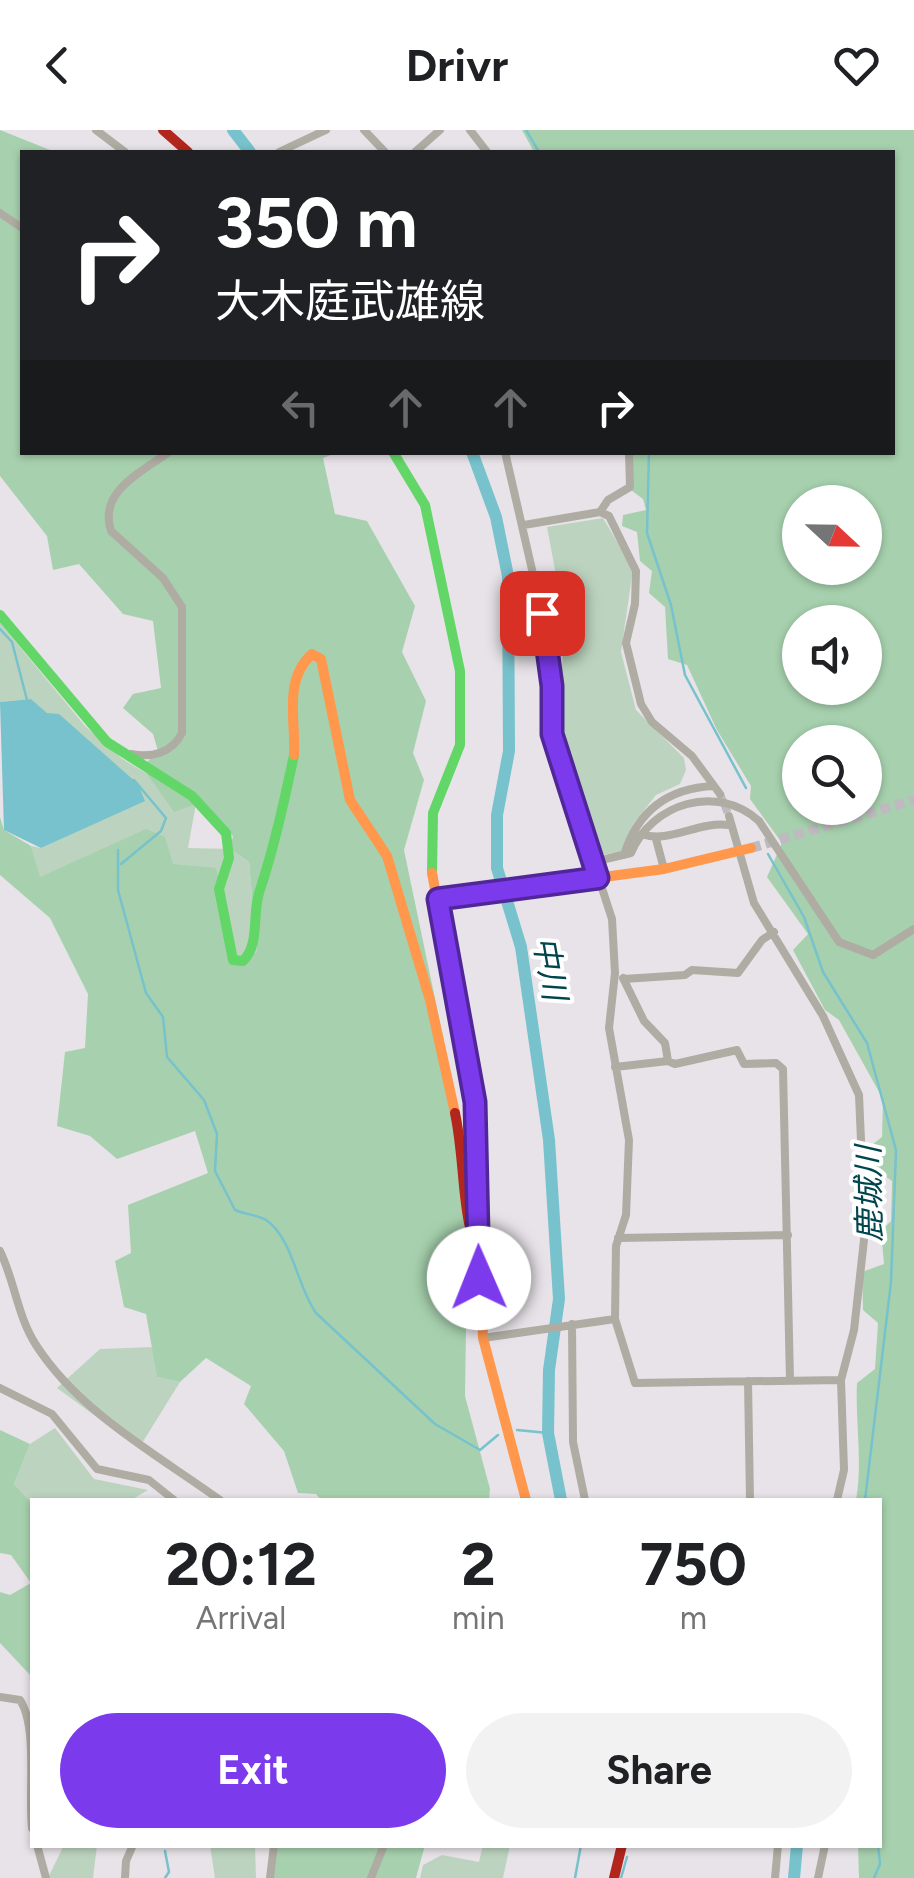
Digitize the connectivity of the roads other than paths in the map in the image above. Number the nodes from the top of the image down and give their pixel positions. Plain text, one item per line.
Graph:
1 (96, 130) edge
2 (163, 130) edge
3 (326, 130) edge
4 (364, 130) edge
5 (440, 130) edge
6 (470, 130) edge
7 (122, 150) edge
8 (186, 150) edge
9 (282, 150) edge
10 (384, 150) edge
11 (417, 150) edge
12 (485, 150) edge
13 (166, 455) edge
14 (396, 455) edge
15 (506, 455) edge
16 (630, 455) edge
17 (600, 512) junction
18 (524, 525) junction
19 (0, 615) edge
20 (122, 752) junction
21 (642, 834) junction
22 (656, 839) junction
23 (747, 850) junction
24 (624, 855) junction
25 (593, 862) junction
26 (664, 868) junction
27 (598, 878) junction
28 (438, 899) junction
29 (914, 930) edge
30 (774, 932) junction
31 (615, 973) junction
32 (624, 979) junction
33 (668, 1061) junction
34 (616, 1066) junction
35 (788, 1235) junction
36 (618, 1238) junction
37 (0, 1251) edge
38 (478, 1254) junction
39 (615, 1319) junction
40 (572, 1324) junction
41 (483, 1338) junction
42 (790, 1380) junction
43 (841, 1380) junction
44 (748, 1381) junction
45 (0, 1388) edge
46 (172, 1498) edge
47 (217, 1498) edge
48 (525, 1498) edge
49 (586, 1498) edge
50 (750, 1498) edge
51 (838, 1498) edge
52 (0, 1697) edge
53 (30, 1788) edge
54 (38, 1848) edge
55 (132, 1848) edge
56 (274, 1848) edge
57 (383, 1848) edge
58 (621, 1848) edge
59 (778, 1848) edge
60 (824, 1848) edge
61 (46, 1878) edge
62 (126, 1878) edge
63 (270, 1878) edge
64 (371, 1878) edge
65 (614, 1878) edge
66 (775, 1878) edge
67 (818, 1878) edge

1 - 7 street
2 - 8 main road
3 - 9 street
4 - 10 street
5 - 11 street
6 - 12 street
13 - 20 street
14 - 28 main road
15 - 18 street
16 - 17 street
17 - 18 street
17 - 24 street
18 - 25 street
19 - 20 main road
20 - 38 main road
21 - 22 street
21 - 24 street
21 - 29 street
22 - 23 street
22 - 26 street
23 - 26 main road
23 - 30 street
24 - 25 street
25 - 27 street
26 - 27 main road
27 - 28 main road
27 - 31 street
28 - 38 main road
30 - 32 street
30 - 43 street
31 - 32 street
31 - 34 street
32 - 33 street
33 - 34 street
33 - 35 street
34 - 36 street
35 - 36 street
35 - 42 street
36 - 39 street
37 - 47 street
38 - 41 main road
39 - 40 street
39 - 44 street
40 - 41 street
40 - 49 street
41 - 48 main road
42 - 43 street
42 - 44 street
43 - 51 street
44 - 50 street
45 - 46 street
52 - 53 street
54 - 61 street
55 - 62 street
56 - 63 street
57 - 64 street
58 - 65 main road
59 - 66 street
60 - 67 street

